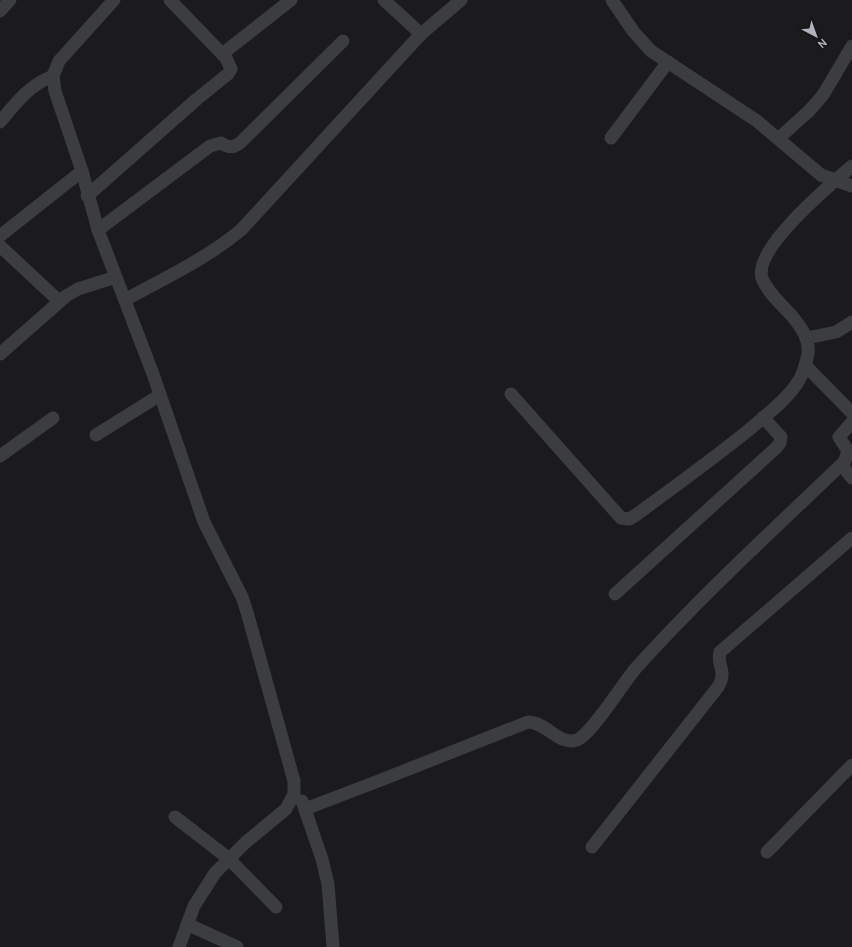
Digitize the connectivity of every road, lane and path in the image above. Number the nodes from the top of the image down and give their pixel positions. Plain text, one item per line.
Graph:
1 (10, 0) edge
2 (114, 0) edge
3 (170, 0) edge
4 (291, 0) edge
5 (384, 0) edge
6 (461, 0) edge
7 (612, 0) edge
8 (0, 11) edge
9 (421, 34) junction
10 (343, 41) dead end
11 (852, 46) edge
12 (222, 54) junction
13 (668, 62) junction
14 (53, 76) junction
15 (0, 122) edge
16 (611, 138) dead end
17 (780, 138) junction
18 (852, 166) edge
19 (82, 171) junction
20 (834, 181) junction
21 (852, 186) edge
22 (87, 196) junction
23 (98, 230) junction
24 (0, 236) edge
25 (0, 246) edge
26 (116, 277) junction
27 (125, 300) junction
28 (59, 301) junction
29 (852, 322) edge
30 (807, 338) junction
31 (0, 354) edge
32 (805, 365) junction
33 (510, 394) dead end
34 (160, 395) junction
35 (852, 413) edge
36 (763, 417) junction
37 (53, 418) dead end
38 (852, 422) edge
39 (96, 435) dead end
40 (0, 456) edge
41 (843, 463) junction
42 (852, 478) edge
43 (852, 538) edge
44 (615, 594) dead end
45 (852, 765) edge
46 (294, 781) junction
47 (305, 808) junction
48 (175, 817) dead end
49 (592, 847) dead end
50 (767, 852) dead end
51 (228, 858) junction
52 (276, 907) dead end
53 (187, 924) junction
54 (179, 947) edge
55 (237, 947) edge
56 (333, 947) edge

1 - 8 street
2 - 14 street
3 - 12 street
4 - 12 street
5 - 9 street
6 - 9 street
7 - 13 street
9 - 27 street
10 - 23 street
11 - 17 street
12 - 22 street
13 - 16 street
13 - 17 street
14 - 15 street
14 - 19 street
17 - 20 street
18 - 20 street
19 - 22 street
19 - 24 street
20 - 21 street
20 - 30 street
22 - 23 street
23 - 26 street
25 - 28 street
26 - 27 street
26 - 28 street
27 - 34 street
28 - 31 street
29 - 30 street
30 - 32 street
32 - 35 street
32 - 36 street
33 - 36 street
34 - 39 street
34 - 46 street
36 - 44 street
37 - 40 street
38 - 41 street
41 - 42 street
41 - 47 street
43 - 49 street
45 - 50 street
46 - 47 street
46 - 51 street
47 - 56 street
48 - 51 street
51 - 52 street
51 - 53 street
53 - 54 street
53 - 55 street

